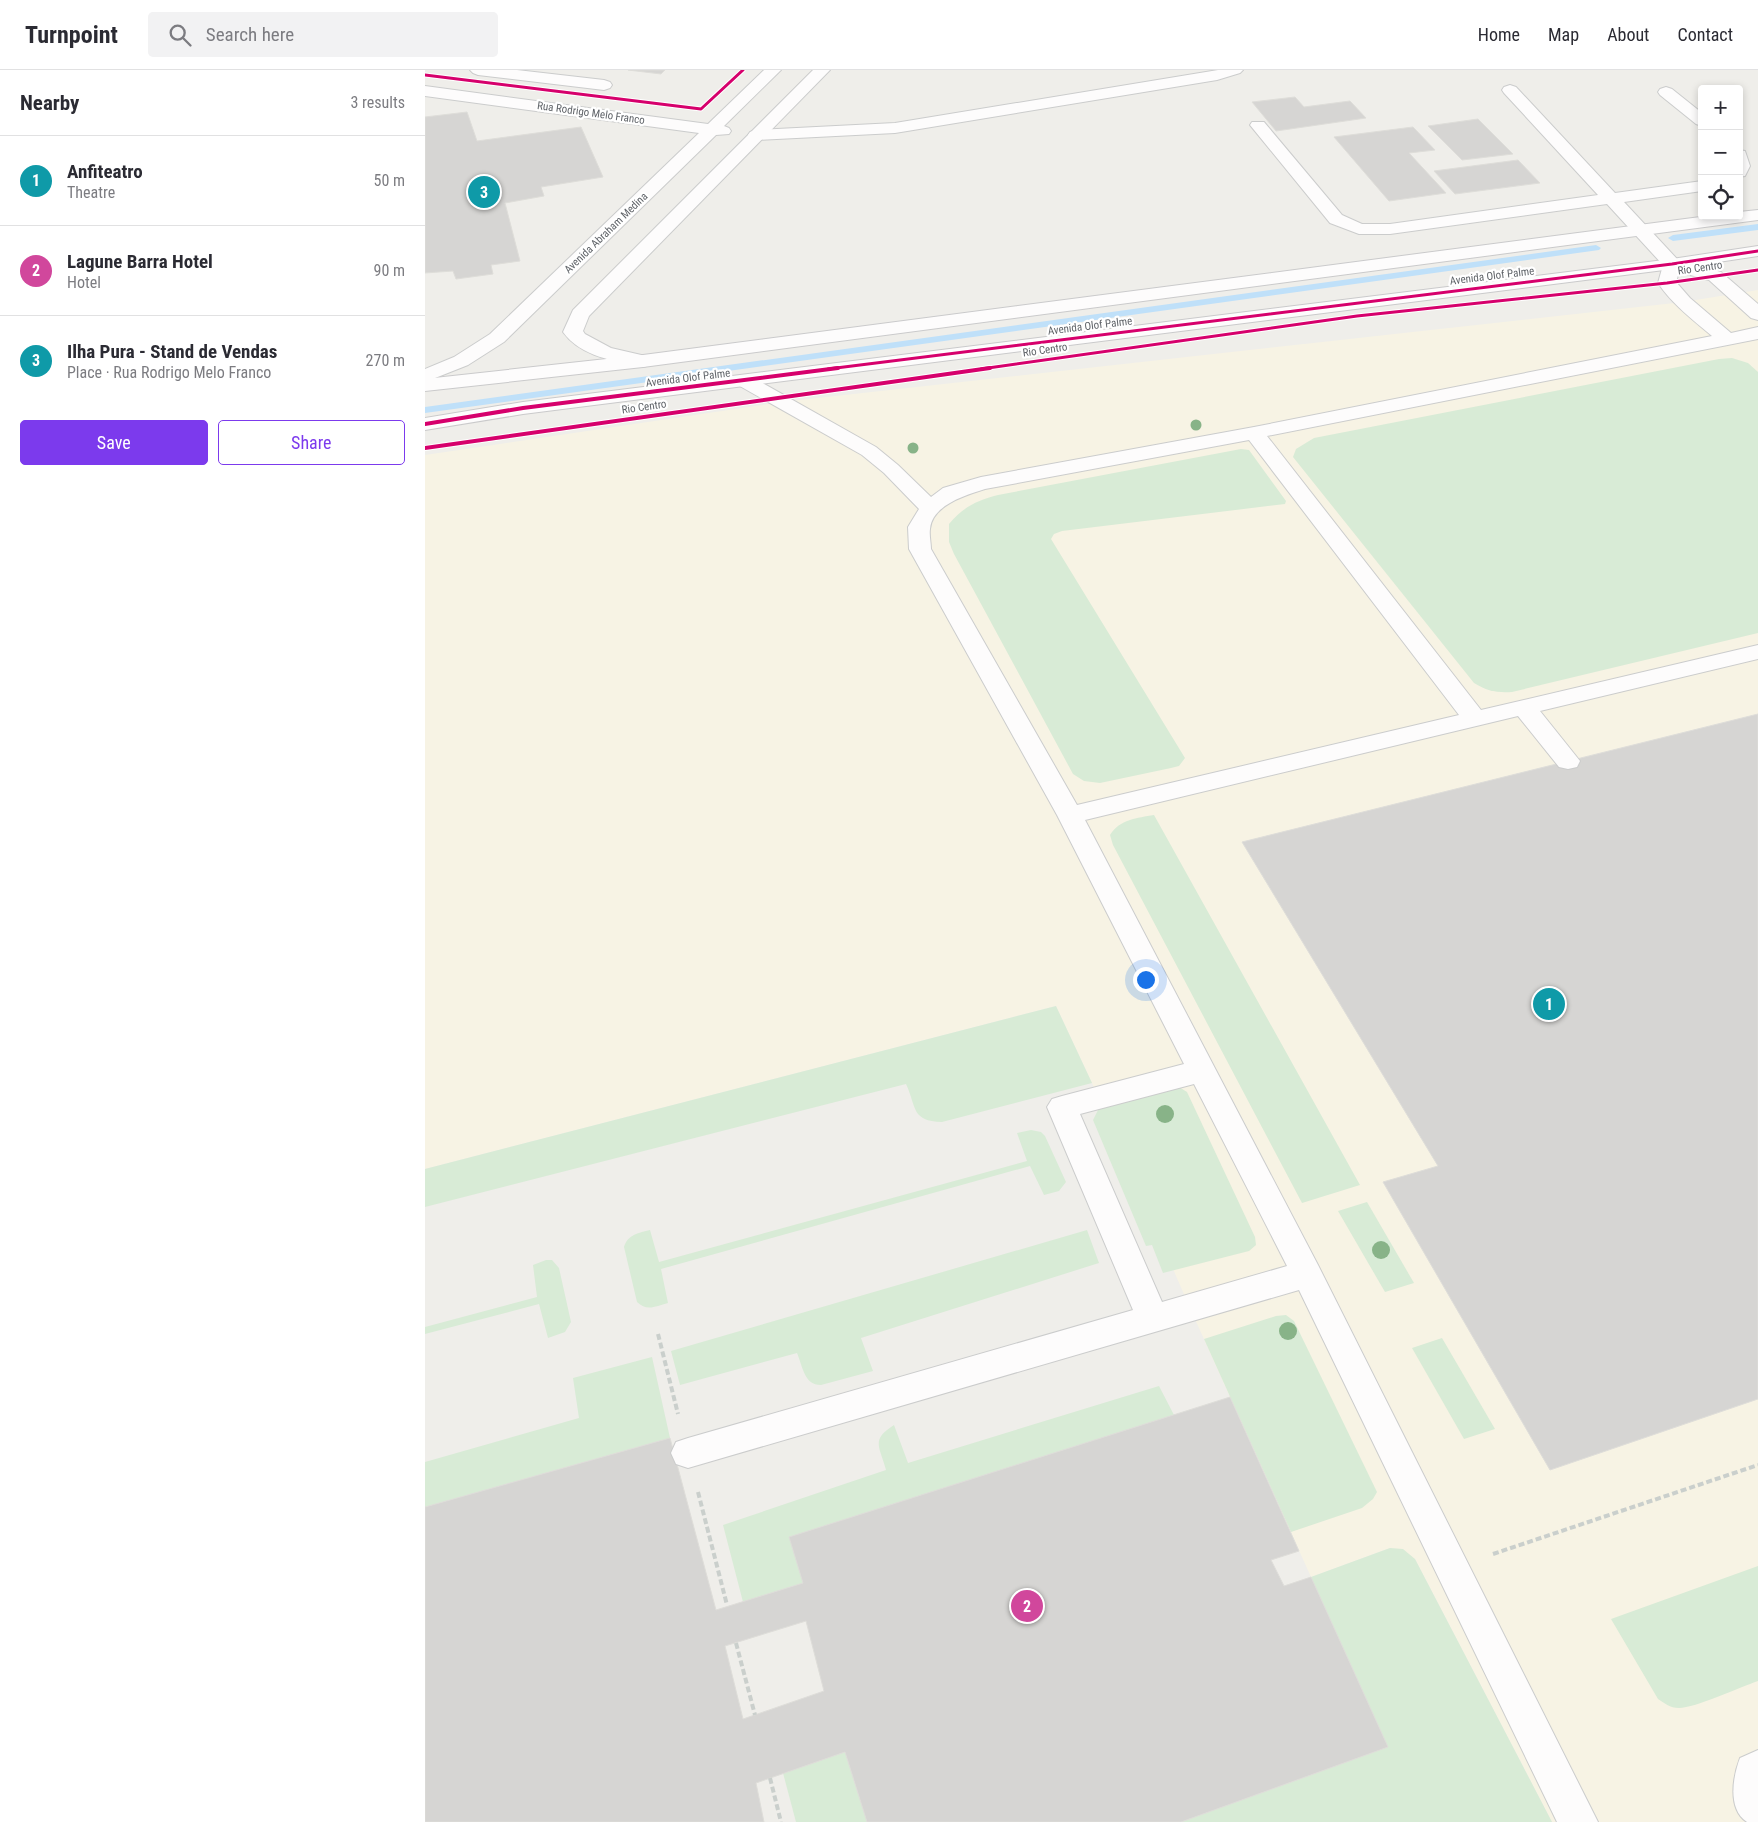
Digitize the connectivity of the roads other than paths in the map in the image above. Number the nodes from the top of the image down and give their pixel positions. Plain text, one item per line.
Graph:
1 (479, 70) edge
2 (773, 70) edge
3 (822, 70) edge
4 (1235, 70) edge
5 (604, 85) dead end
6 (1510, 90) dead end
7 (425, 91) edge
8 (1665, 92) dead end
9 (1698, 118) edge
10 (1258, 125) dead end
11 (711, 129) junction
12 (756, 135) junction
13 (1698, 187) edge
14 (1612, 198) junction
15 (1758, 215) edge
16 (1641, 231) junction
17 (1758, 251) edge
18 (1672, 264) junction
19 (1758, 314) edge
20 (1747, 339) edge
21 (643, 361) junction
22 (425, 376) edge
23 (745, 381) junction
24 (425, 385) edge
25 (425, 424) edge
26 (1254, 433) junction
27 (930, 508) junction
28 (1758, 652) edge
29 (1524, 708) junction
30 (1475, 719) junction
31 (1568, 761) dead end
32 (1070, 815) junction
33 (1201, 1071) junction
34 (1307, 1274) junction
35 (1153, 1318) junction
36 (689, 1453) dead end
37 (1758, 1769) edge
38 (1758, 1807) edge
39 (1578, 1822) edge

1 - 5 street
2 - 11 street, Avenida Abraham Medina
3 - 12 street
4 - 12 street, Rua Rodrigo Melo Franco
6 - 14 street
7 - 11 street, Rua Rodrigo Melo Franco
8 - 9 street
10 - 14 street
11 - 12 street, Rua Rodrigo Melo Franco
11 - 22 street, Avenida Abraham Medina
12 - 21 street
13 - 14 street
14 - 16 street
15 - 16 street, Avenida Olof Palme
16 - 18 street
16 - 21 street, Avenida Olof Palme
17 - 18 street, Avenida Olof Palme
18 - 19 street
18 - 20 street
18 - 23 street, Avenida Olof Palme
20 - 26 street
21 - 24 street, Avenida Olof Palme
23 - 25 street, Avenida Olof Palme
23 - 27 street
26 - 27 street
26 - 30 street
27 - 32 street
28 - 29 street
29 - 30 street
29 - 31 street
30 - 32 street
32 - 33 street
33 - 34 street
33 - 35 street
34 - 35 street
34 - 39 street
35 - 36 street
37 - 38 street

